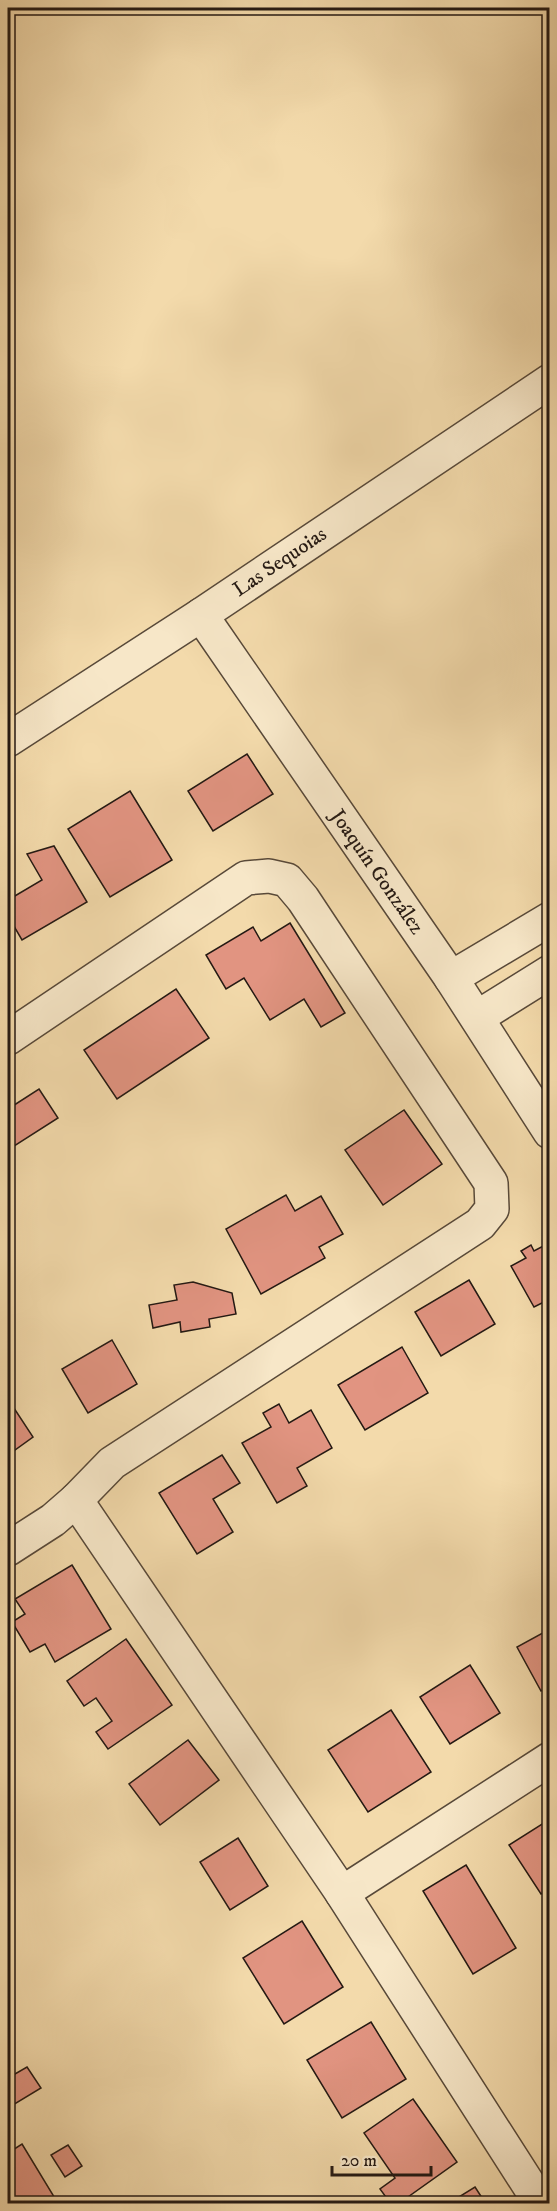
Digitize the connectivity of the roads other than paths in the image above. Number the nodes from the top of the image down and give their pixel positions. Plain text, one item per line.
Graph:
1 (549, 381) edge
2 (201, 615) junction
3 (8, 740) edge
4 (549, 919) edge
5 (549, 972) edge
6 (451, 978) junction
7 (489, 1010) dead end
8 (8, 1038) edge
9 (549, 1132) edge
10 (76, 1500) junction
11 (8, 1549) edge
12 (549, 1759) edge
13 (342, 1893) junction
14 (541, 2204) edge

1 - 2 street, Las Sequoias
2 - 3 street, Las Sequoias
2 - 6 street, Joaquín González
4 - 6 street
5 - 7 street
6 - 9 street, Joaquín González
8 - 10 street
10 - 11 street
10 - 13 street
12 - 13 street
13 - 14 street

